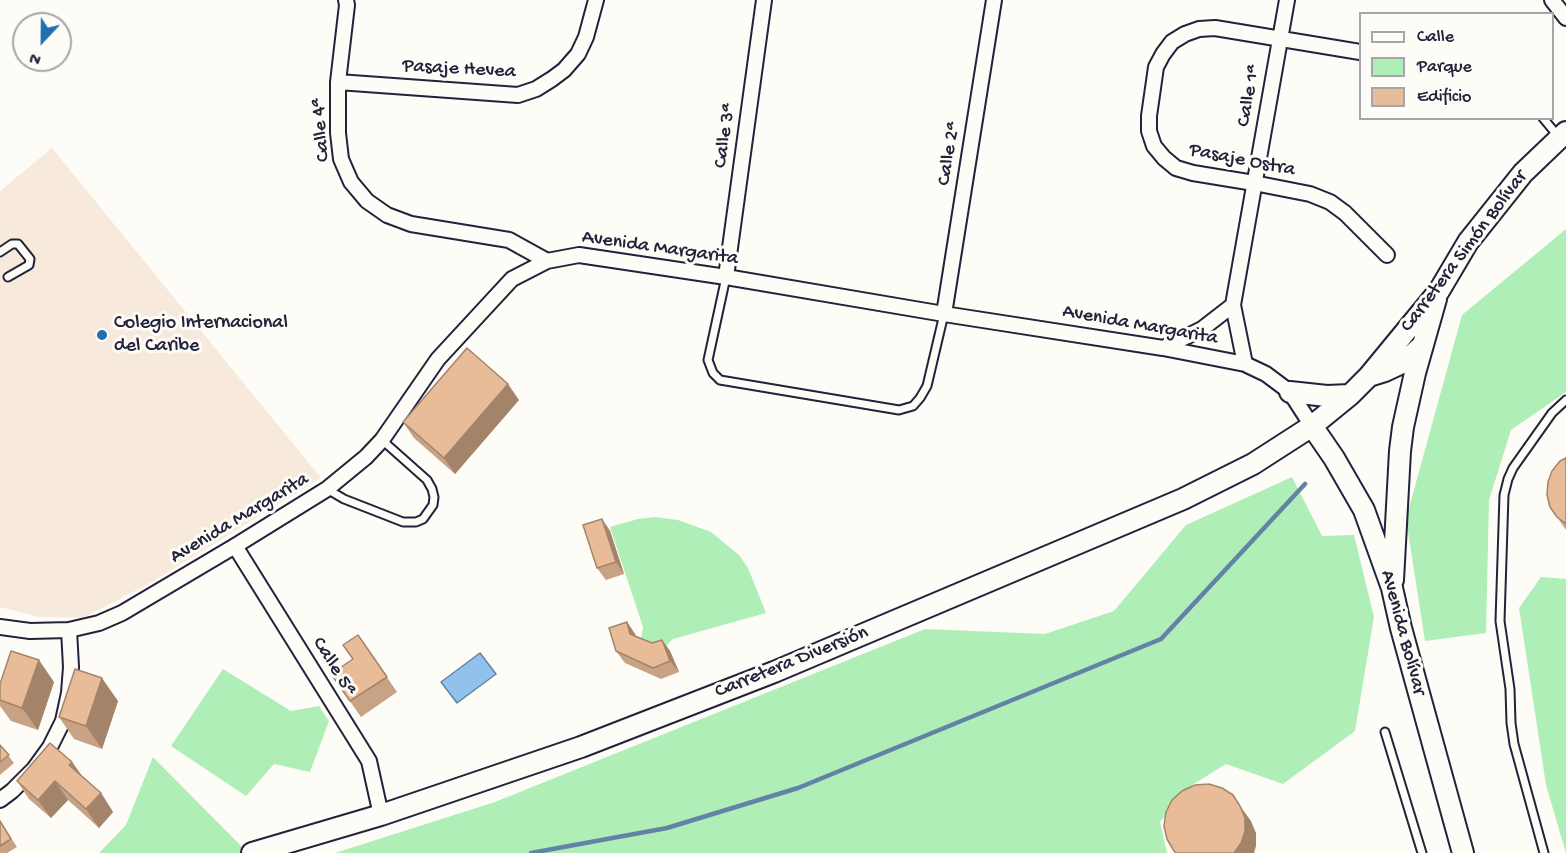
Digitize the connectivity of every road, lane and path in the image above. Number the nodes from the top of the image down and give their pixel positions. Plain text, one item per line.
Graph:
1 (346, 0) edge
2 (597, 0) edge
3 (764, 0) edge
4 (994, 0) edge
5 (1287, 0) edge
6 (1552, 0) edge
7 (1560, 16) edge
8 (1280, 39) junction
9 (1359, 52) edge
10 (338, 82) junction
11 (1545, 120) edge
12 (1563, 135) edge
13 (1254, 183) junction
14 (0, 252) edge
15 (1387, 255) dead end
16 (547, 261) junction
17 (8, 277) dead end
18 (726, 277) junction
19 (1439, 291) junction
20 (1233, 305) junction
21 (944, 314) junction
22 (1423, 345) junction
23 (1163, 348) junction
24 (1245, 364) junction
25 (1369, 376) junction
26 (1290, 392) junction
27 (1350, 395) junction
28 (1566, 400) edge
29 (1312, 426) junction
30 (382, 440) junction
31 (327, 489) junction
32 (236, 546) junction
33 (1392, 588) junction
34 (0, 627) edge
35 (69, 630) junction
36 (1385, 732) dead end
37 (0, 800) edge
38 (381, 815) junction
39 (252, 853) edge
40 (1422, 853) edge
41 (1463, 853) edge
42 (1544, 853) edge

1 - 10 street, Calle 4ª
2 - 10 street, Pasaje Hevea
3 - 18 street, Calle 3ª
4 - 21 street, Calle 2ª
5 - 8 street, Calle 1ª
6 - 7 street
8 - 9 street, Pasaje Ostra
8 - 13 street, Calle 1ª
8 - 13 street, Pasaje Ostra
10 - 16 street, Calle 4ª
11 - 12 lane
12 - 19 main road, Carretera Simón Bolívar
13 - 15 street, Pasaje Ostra
13 - 20 street, Calle 1ª
14 - 17 lane
16 - 18 street, Avenida Margarita
16 - 30 street, Avenida Margarita
18 - 21 street, Avenida Margarita
18 - 21 lane
19 - 22 main road
19 - 25 main road, Carretera Simón Bolívar
20 - 23 street
20 - 24 street
21 - 23 street, Avenida Margarita
22 - 25 main road, Carretera Simón Bolívar
22 - 33 main road
23 - 24 street, Avenida Margarita
24 - 26 street, Avenida Margarita
25 - 27 main road, Carretera Simón Bolívar
26 - 27 main road
26 - 29 street, Avenida Margarita
27 - 29 main road, Carretera Simón Bolívar
28 - 42 lane
29 - 33 main road, Avenida Bolívar
29 - 38 main road, Carretera Diversión
30 - 31 street, Avenida Margarita
30 - 31 lane
31 - 32 street, Avenida Margarita
32 - 35 street, Avenida Margarita
32 - 38 street, Calle 5ª
33 - 41 main road, Avenida Bolívar
34 - 35 street, Avenida Margarita
35 - 37 street
36 - 40 lane
38 - 39 main road, Carretera Diversión

